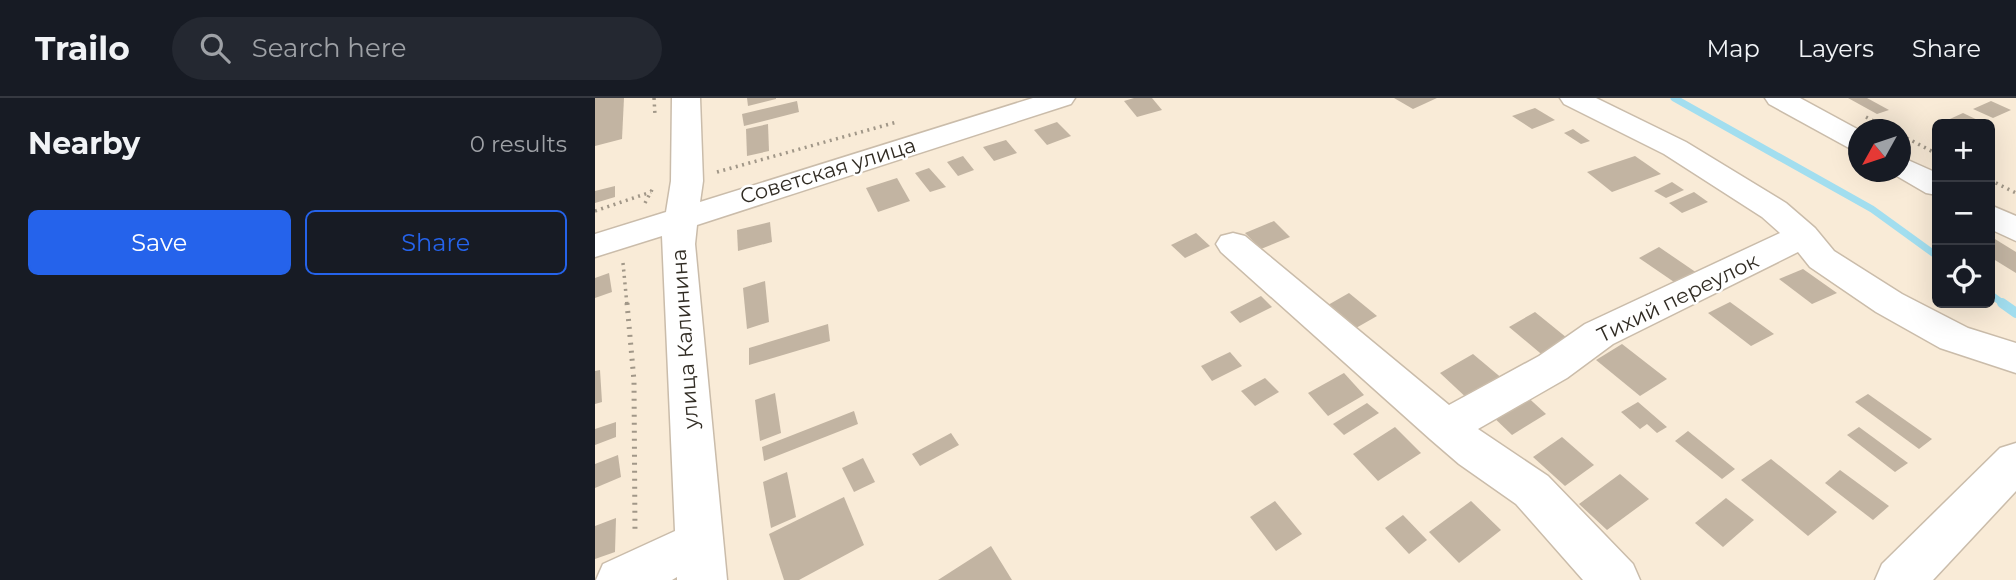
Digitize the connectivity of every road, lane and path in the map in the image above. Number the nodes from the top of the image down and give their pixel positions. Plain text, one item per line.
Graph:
1 (654, 98) edge
2 (686, 98) edge
3 (1061, 98) edge
4 (1574, 98) edge
5 (1779, 98) edge
6 (907, 120) dead end
7 (655, 124) dead end
8 (1848, 136) edge
9 (1911, 140) edge
10 (1932, 151) edge
11 (1911, 172) edge
12 (655, 173) dead end
13 (1994, 182) edge
14 (1932, 183) edge
15 (650, 192) junction
16 (2016, 193) edge
17 (685, 199) junction
18 (595, 211) edge
19 (1995, 218) edge
20 (2016, 230) edge
21 (609, 242) edge
22 (1233, 244) dead end
23 (1799, 249) junction
24 (2016, 358) edge
25 (1445, 427) junction
26 (2016, 461) edge
27 (701, 561) edge
28 (628, 577) edge
29 (1615, 580) edge
30 (1900, 580) edge

1 - 7 path
2 - 17 street, улица Калинина
3 - 17 street, Советская улица
4 - 23 street
5 - 8 street
6 - 17 path
9 - 10 path
11 - 14 street
12 - 15 path
13 - 16 path
15 - 17 path
15 - 18 path
15 - 21 path
17 - 21 street, Советская улица
17 - 27 street, улица Калинина
19 - 20 street
21 - 28 path
22 - 25 street
23 - 24 street
23 - 25 street, Тихий переулок
25 - 29 street
26 - 30 street
27 - 28 street

